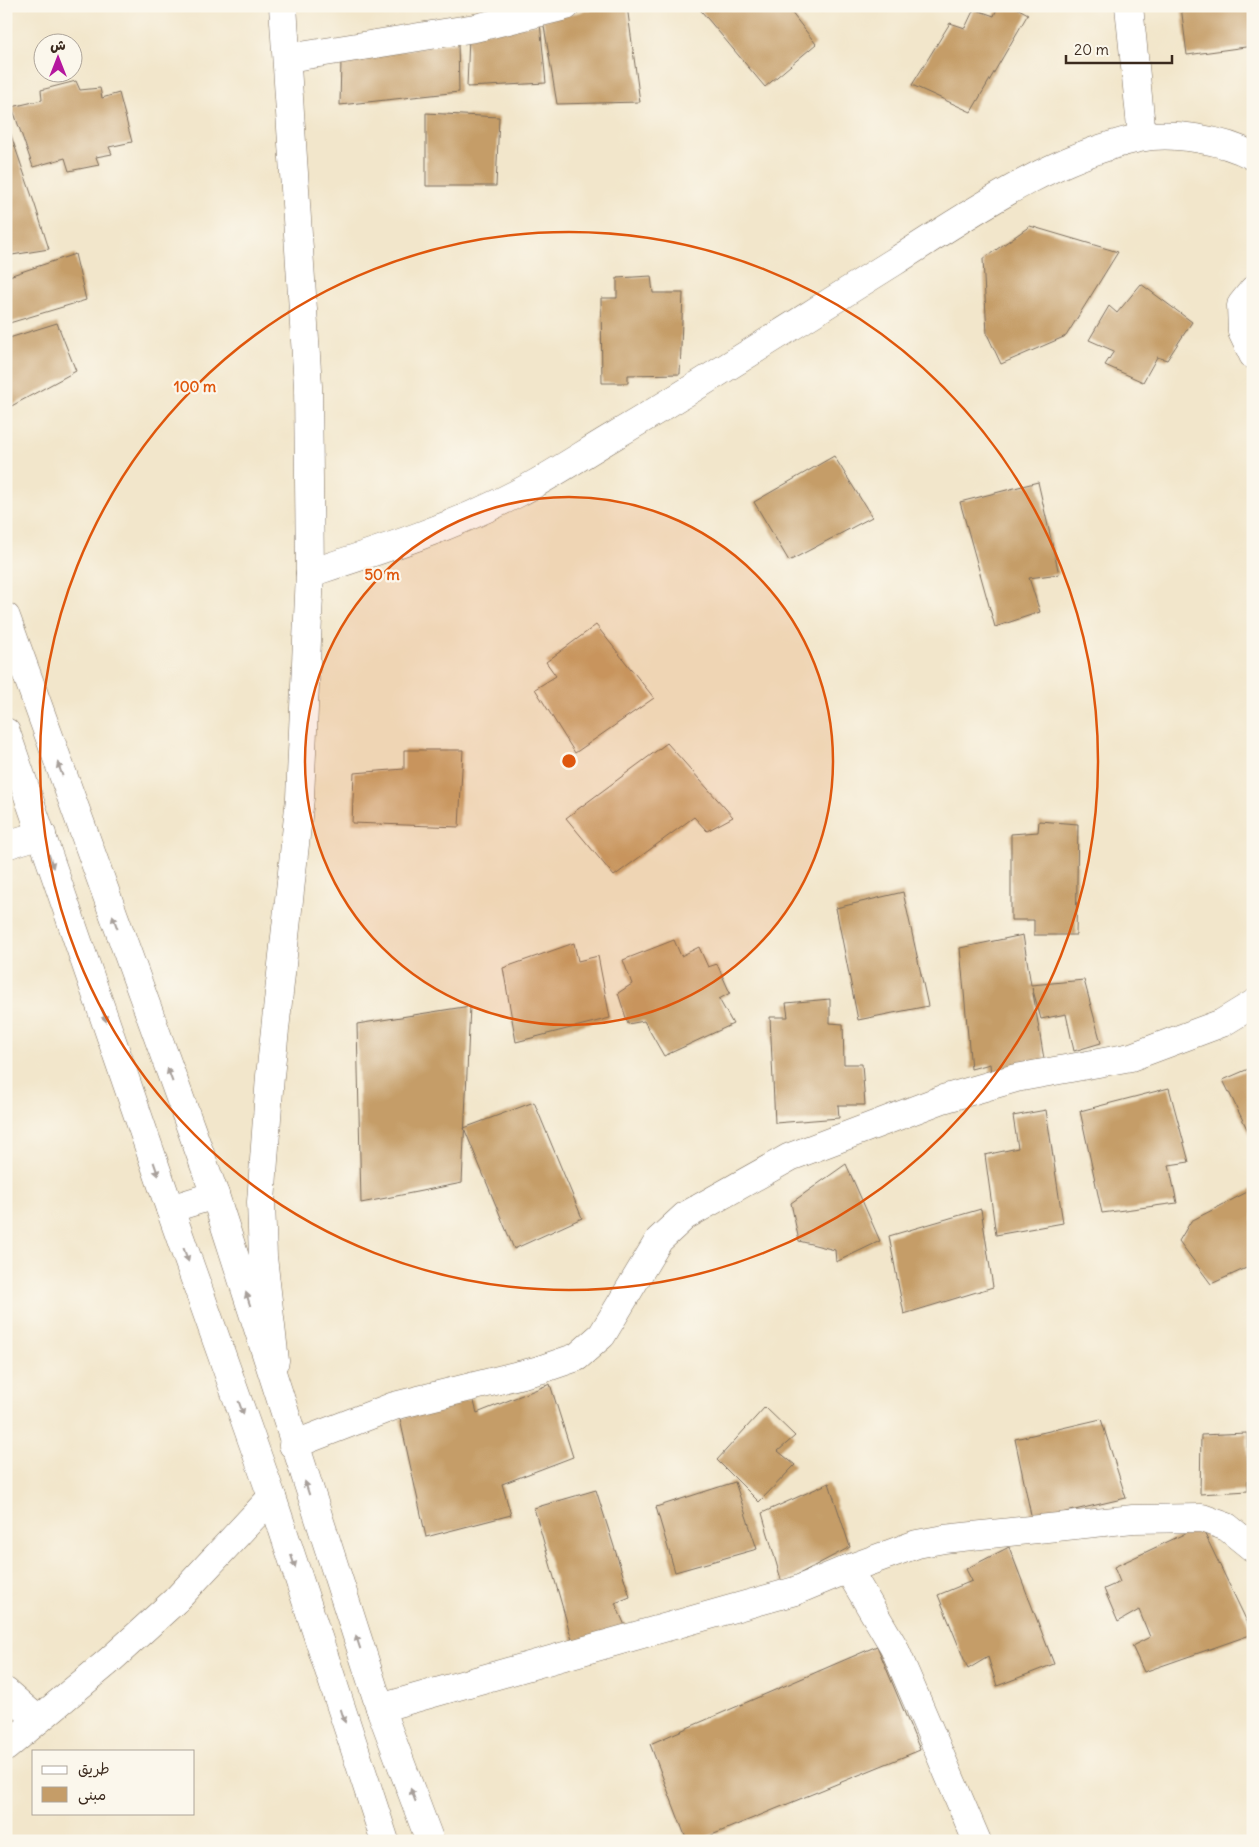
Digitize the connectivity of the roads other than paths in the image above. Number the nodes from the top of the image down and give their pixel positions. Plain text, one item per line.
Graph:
1 (283, 6) edge
2 (566, 6) edge
3 (1130, 6) edge
4 (288, 58) junction
5 (1142, 137) junction
6 (1253, 156) edge
7 (1253, 290) edge
8 (1253, 355) edge
9 (310, 572) junction
10 (6, 617) edge
11 (6, 732) edge
12 (42, 834) junction
13 (6, 845) edge
14 (1253, 1004) edge
15 (215, 1195) junction
16 (170, 1209) junction
17 (280, 1402) junction
18 (294, 1445) junction
19 (272, 1497) junction
20 (1253, 1548) edge
21 (848, 1569) junction
22 (6, 1692) edge
23 (380, 1708) junction
24 (38, 1720) junction
25 (6, 1747) edge
26 (385, 1841) edge
27 (430, 1841) edge
28 (977, 1841) edge

1 - 4 main road
2 - 4 main road
3 - 5 main road
4 - 9 main road
5 - 6 main road
5 - 9 main road
7 - 8 main road
9 - 17 main road
15 -> 10 main road
11 - 12 main road
12 - 13 main road
12 -> 16 main road
14 - 18 main road
15 - 16 main road
17 -> 15 main road
16 -> 19 main road
17 - 18 main road
23 -> 18 main road
19 - 24 main road
19 -> 26 main road
20 - 21 main road
21 - 23 main road
21 - 28 main road
22 - 24 main road
27 -> 23 main road
24 - 25 main road

